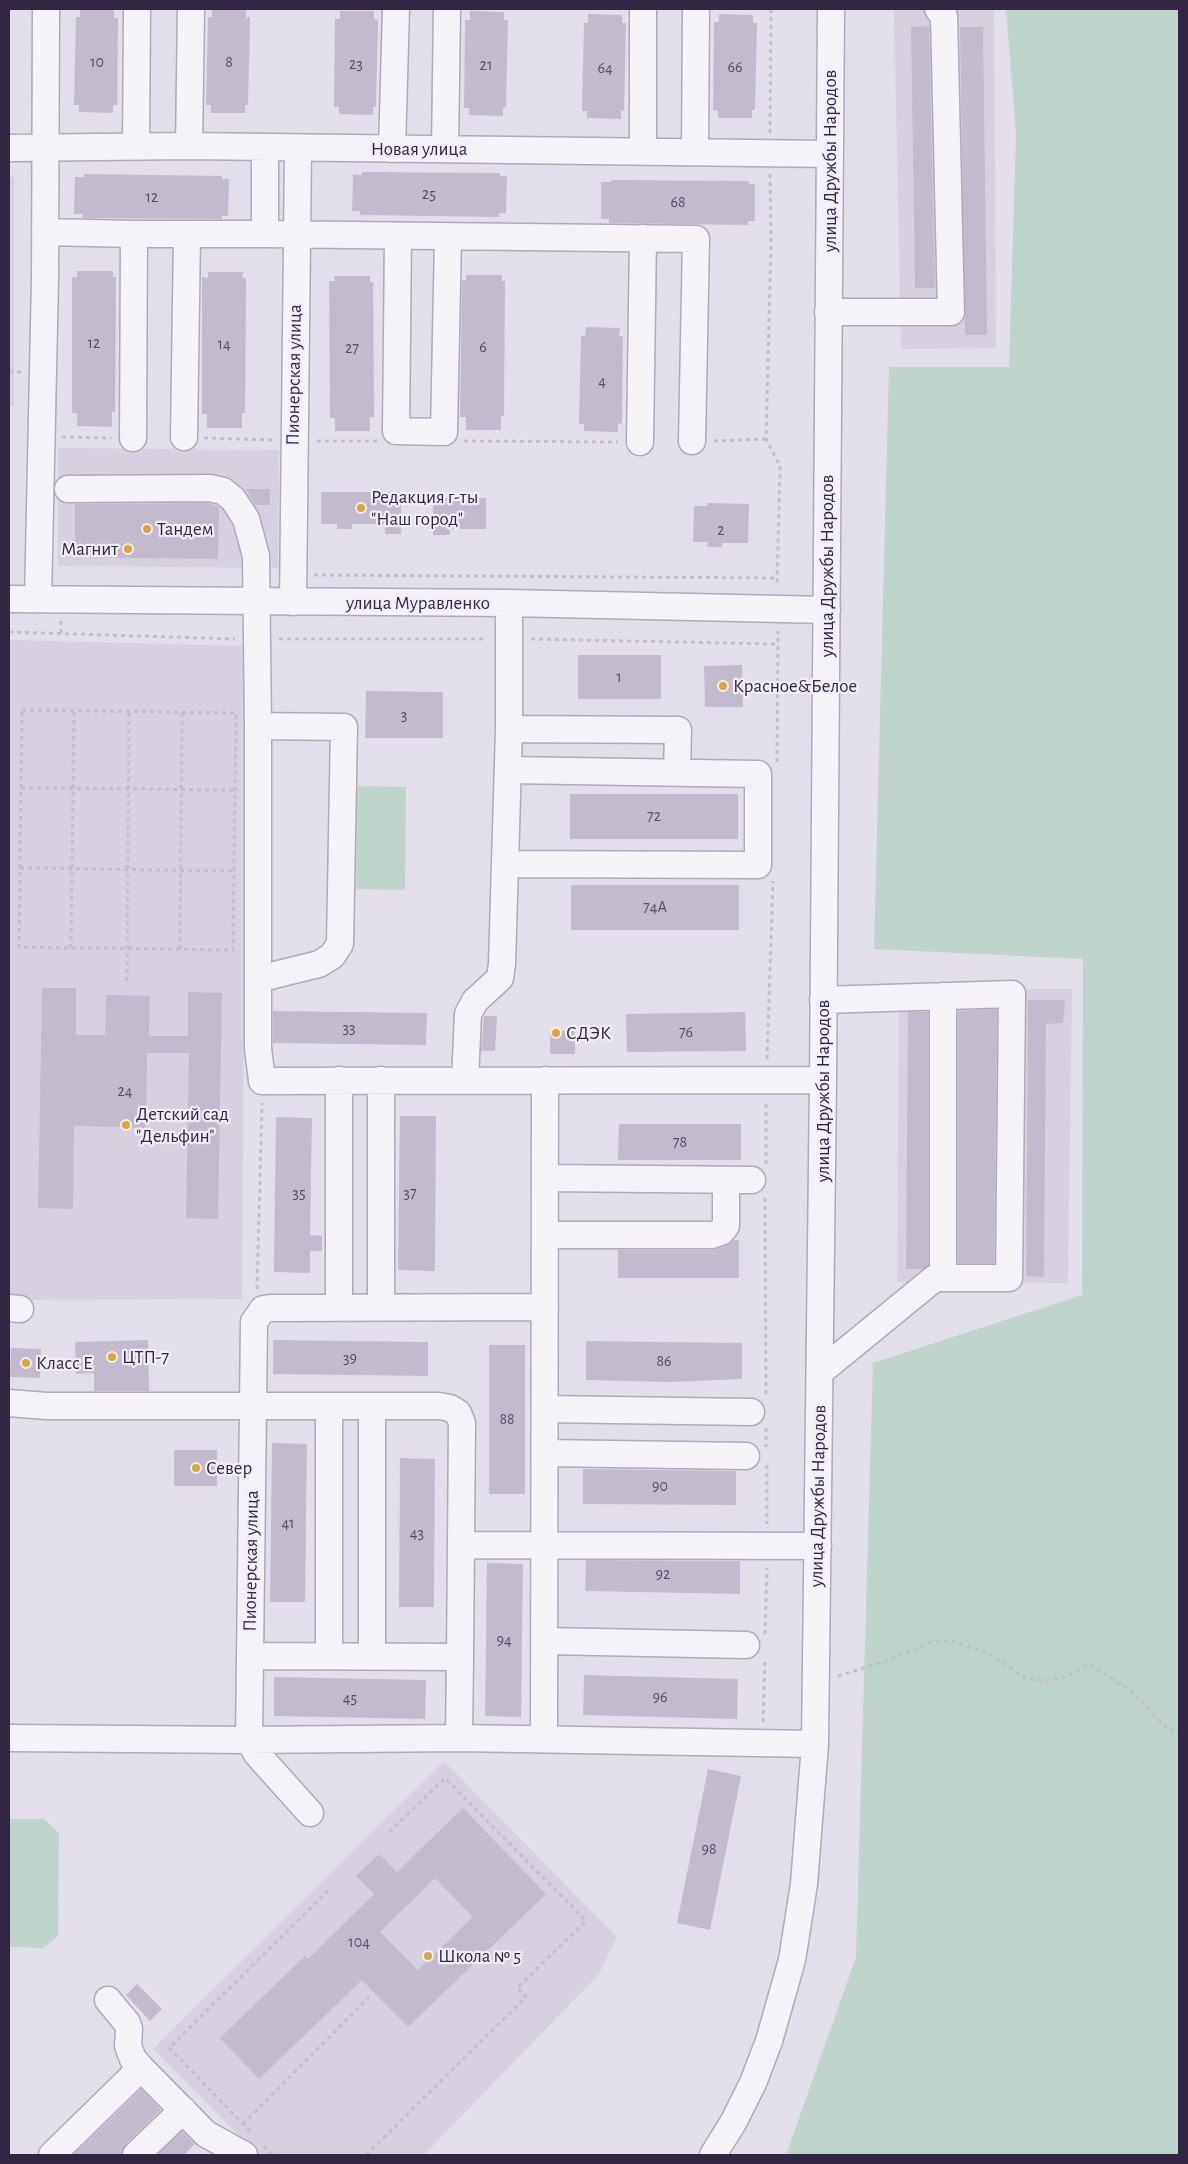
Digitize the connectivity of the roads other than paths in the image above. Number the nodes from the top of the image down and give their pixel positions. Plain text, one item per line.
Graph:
1 (46, 9) edge
2 (137, 9) edge
3 (191, 9) edge
4 (396, 9) edge
5 (447, 9) edge
6 (643, 9) edge
7 (696, 9) edge
8 (831, 9) edge
9 (938, 9) edge
10 (189, 146) junction
11 (45, 147) junction
12 (136, 147) junction
13 (265, 147) junction
14 (9, 148) edge
15 (298, 148) junction
16 (392, 149) junction
17 (445, 149) junction
18 (642, 151) junction
19 (695, 152) junction
20 (830, 154) junction
21 (45, 232) junction
22 (134, 234) junction
23 (187, 234) junction
24 (265, 234) junction
25 (296, 235) junction
26 (398, 236) junction
27 (448, 237) junction
28 (643, 238) junction
29 (828, 312) junction
30 (184, 437) dead end
31 (133, 438) dead end
32 (692, 441) dead end
33 (640, 442) dead end
34 (68, 489) dead end
35 (9, 599) edge
36 (38, 599) junction
37 (258, 602) junction
38 (293, 602) junction
39 (509, 603) junction
40 (826, 610) junction
41 (258, 726) junction
42 (509, 729) junction
43 (508, 770) junction
44 (677, 772) junction
45 (506, 864) junction
46 (258, 979) junction
47 (943, 996) junction
48 (824, 1000) junction
49 (338, 1080) junction
50 (381, 1080) junction
51 (465, 1080) junction
52 (545, 1080) junction
53 (823, 1080) junction
54 (545, 1178) junction
55 (726, 1180) junction
56 (761, 1182) road end
57 (545, 1235) junction
58 (943, 1278) junction
59 (339, 1307) junction
60 (381, 1307) junction
61 (545, 1307) junction
62 (820, 1372) junction
63 (9, 1403) edge
64 (253, 1406) junction
65 (329, 1406) junction
66 (372, 1406) junction
67 (545, 1409) junction
68 (761, 1411) road end
69 (546, 1453) junction
70 (760, 1455) road end
71 (462, 1545) junction
72 (546, 1545) junction
73 (818, 1546) junction
74 (546, 1640) junction
75 (759, 1646) road end
76 (372, 1655) junction
77 (250, 1656) junction
78 (329, 1656) junction
79 (460, 1657) junction
80 (9, 1738) edge
81 (459, 1738) junction
82 (544, 1739) junction
83 (249, 1740) junction
84 (815, 1744) junction
85 (310, 1813) dead end
86 (108, 2000) dead end
87 (141, 2068) junction
88 (183, 2110) junction
89 (253, 2145) edge
90 (52, 2155) edge
91 (136, 2155) edge
92 (712, 2155) edge

1 - 11 street
2 - 12 street
3 - 10 street
4 - 16 street
5 - 17 street
6 - 18 street
7 - 19 street
8 - 20 street, улица Дружбы Народов
9 - 29 street
10 - 12 street, Новая улица
10 - 13 street, Новая улица
11 - 12 street, Новая улица
11 - 14 street, Новая улица
11 - 21 street
13 - 15 street, Новая улица
13 - 24 street
15 - 16 street, Новая улица
15 - 25 street, Пионерская улица
16 - 17 street, Новая улица
17 - 18 street, Новая улица
18 - 19 street, Новая улица
19 - 20 street, Новая улица
20 - 29 street, улица Дружбы Народов
21 - 22 street
21 - 36 street
22 - 23 street
22 - 31 street
23 - 24 street
23 - 30 street
24 - 25 street
25 - 26 street
25 - 38 street, Пионерская улица
26 - 27 street
26 - 27 street
27 - 28 street
28 - 32 street
28 - 33 street
29 - 40 street, улица Дружбы Народов
34 - 37 street
35 - 36 street, улица Муравленко
36 - 37 street, улица Муравленко
37 - 38 street, улица Муравленко
37 - 41 street
38 - 39 street, улица Муравленко
39 - 40 street, улица Муравленко
39 - 42 street
40 - 48 street, улица Дружбы Народов
41 - 46 street
41 - 46 street
42 - 43 street
42 - 44 street
43 - 44 street
43 - 45 street
44 - 45 street
45 - 51 street
46 - 49 street
47 - 48 street
47 - 58 street
47 - 58 street
48 - 53 street, улица Дружбы Народов
49 - 50 street
49 - 59 street
50 - 51 street
50 - 60 street
51 - 52 street
52 - 53 street
52 - 54 street
53 - 62 street, улица Дружбы Народов
54 - 55 street
54 - 57 street
55 - 56 street
55 - 57 street
57 - 61 street
58 - 62 street
59 - 60 street
59 - 64 street, Пионерская улица
60 - 61 street
61 - 67 street
62 - 73 street, улица Дружбы Народов
63 - 64 street
64 - 65 street
64 - 77 street, Пионерская улица
65 - 66 street
65 - 78 street
66 - 71 street
66 - 76 street
67 - 68 street
67 - 69 street
69 - 70 street
69 - 72 street
71 - 72 street
71 - 79 street
72 - 73 street
72 - 74 street
73 - 84 street, улица Дружбы Народов
74 - 75 street
74 - 82 street
76 - 78 street
76 - 79 street
77 - 78 street
77 - 83 street, Пионерская улица
79 - 81 street
80 - 83 street
81 - 82 street
81 - 83 street
82 - 84 street
83 - 85 street
84 - 92 street, улица Дружбы Народов
86 - 87 street
87 - 88 street
87 - 90 street
88 - 89 street
88 - 91 street

